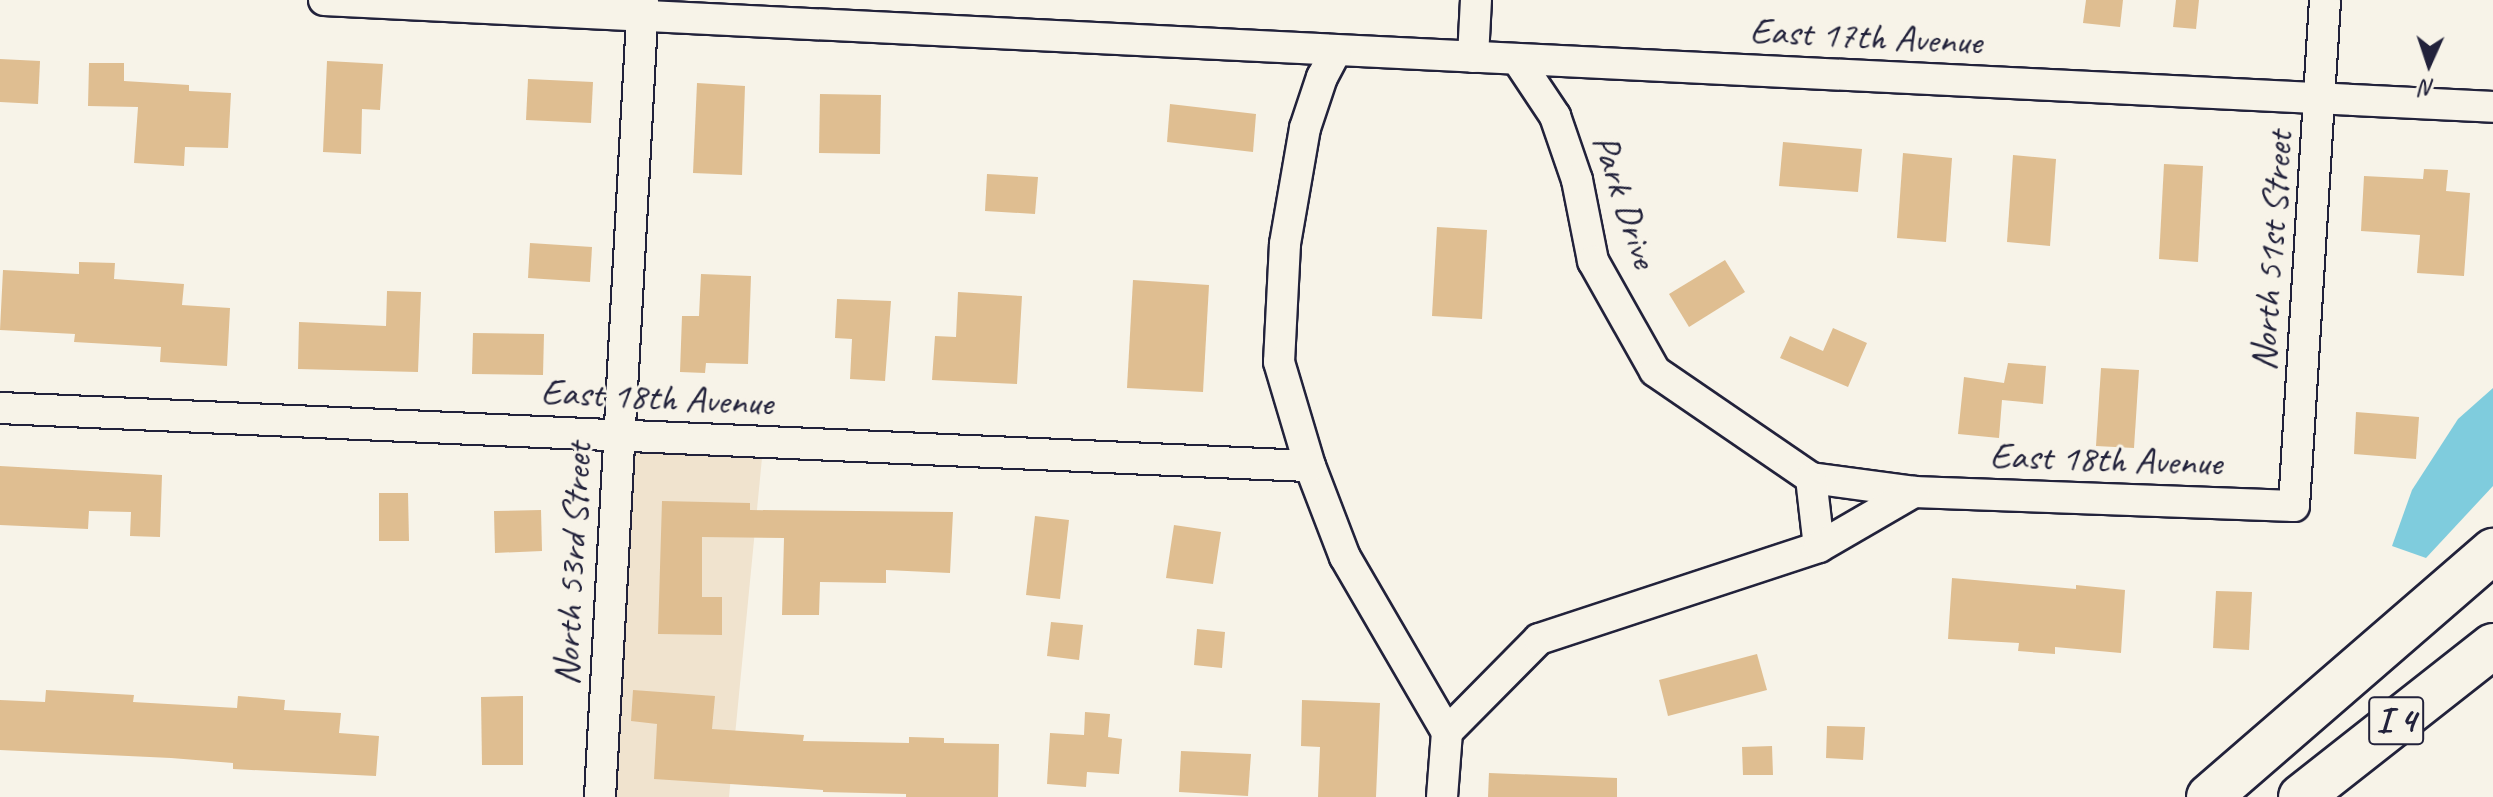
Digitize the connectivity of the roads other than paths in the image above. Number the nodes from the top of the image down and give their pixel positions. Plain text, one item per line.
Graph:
1 (324, 0) edge
2 (1476, 0) edge
3 (2325, 0) edge
4 (643, 8) edge
5 (1336, 51) junction
6 (1473, 57) junction
7 (1517, 59) junction
8 (2320, 98) junction
9 (2493, 107) edge
10 (0, 408) edge
11 (619, 435) junction
12 (1310, 466) junction
13 (1811, 478) junction
14 (1914, 492) junction
15 (2294, 506) joint
16 (1819, 547) junction
17 (2493, 551) edge
18 (2493, 646) edge
19 (1447, 732) junction
20 (600, 797) edge
21 (1442, 797) edge
22 (2209, 797) edge
23 (2301, 797) edge

1 - 4 street, East 17th Avenue
2 - 6 street
3 - 8 street, North 51st Street
4 - 5 street, East 17th Avenue
4 - 11 street, North 53rd Street
5 - 6 street, East 17th Avenue
5 - 12 street
6 - 7 street, East 17th Avenue
7 - 8 street, East 17th Avenue
7 - 13 street, Park Drive
8 - 9 street, East 17th Avenue
8 - 15 street, North 51st Street
10 - 11 street, East 18th Avenue
11 - 12 street, East 18th Avenue
11 - 20 street, North 53rd Street
12 - 19 street
13 - 14 street, Park Drive
13 - 16 street
14 - 15 street, East 18th Avenue
14 - 16 street
16 - 19 street
17 - 22 highway
18 - 23 highway, I 4
19 - 21 street

